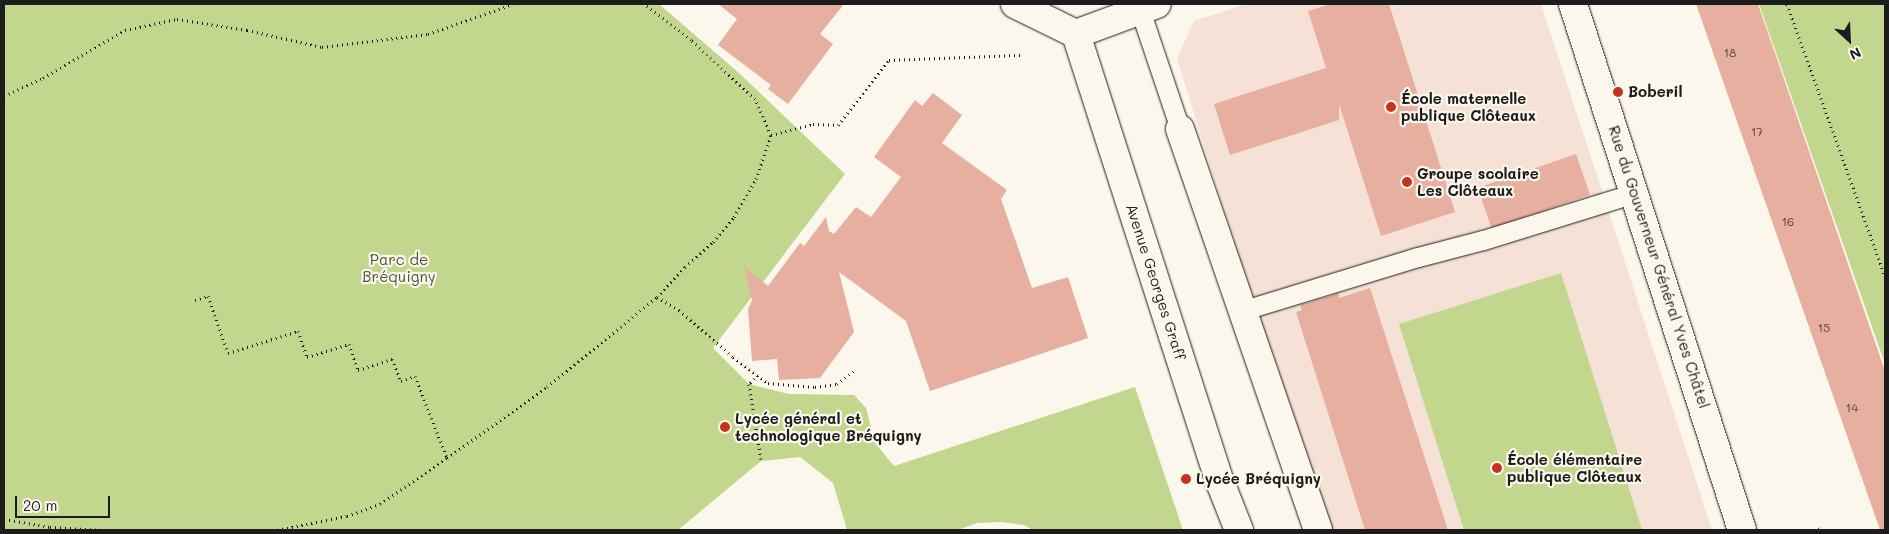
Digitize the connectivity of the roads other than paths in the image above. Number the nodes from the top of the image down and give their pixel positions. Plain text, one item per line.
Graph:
1 (1015, 4) edge
2 (1573, 4) edge
3 (1149, 7) edge
4 (1076, 34) junction
5 (1180, 129) joint
6 (1635, 193) junction
7 (1241, 311) junction
8 (1239, 530) edge
9 (1318, 530) edge
10 (1742, 530) edge

1 - 4 street
2 - 6 street, Rue du Gouverneur Général Yves Châtel
3 - 4 street
3 - 5 lane
4 - 8 street, Avenue Georges Graff
5 - 7 street
6 - 7 lane
6 - 10 street, Rue du Gouverneur Général Yves Châtel
7 - 9 street

